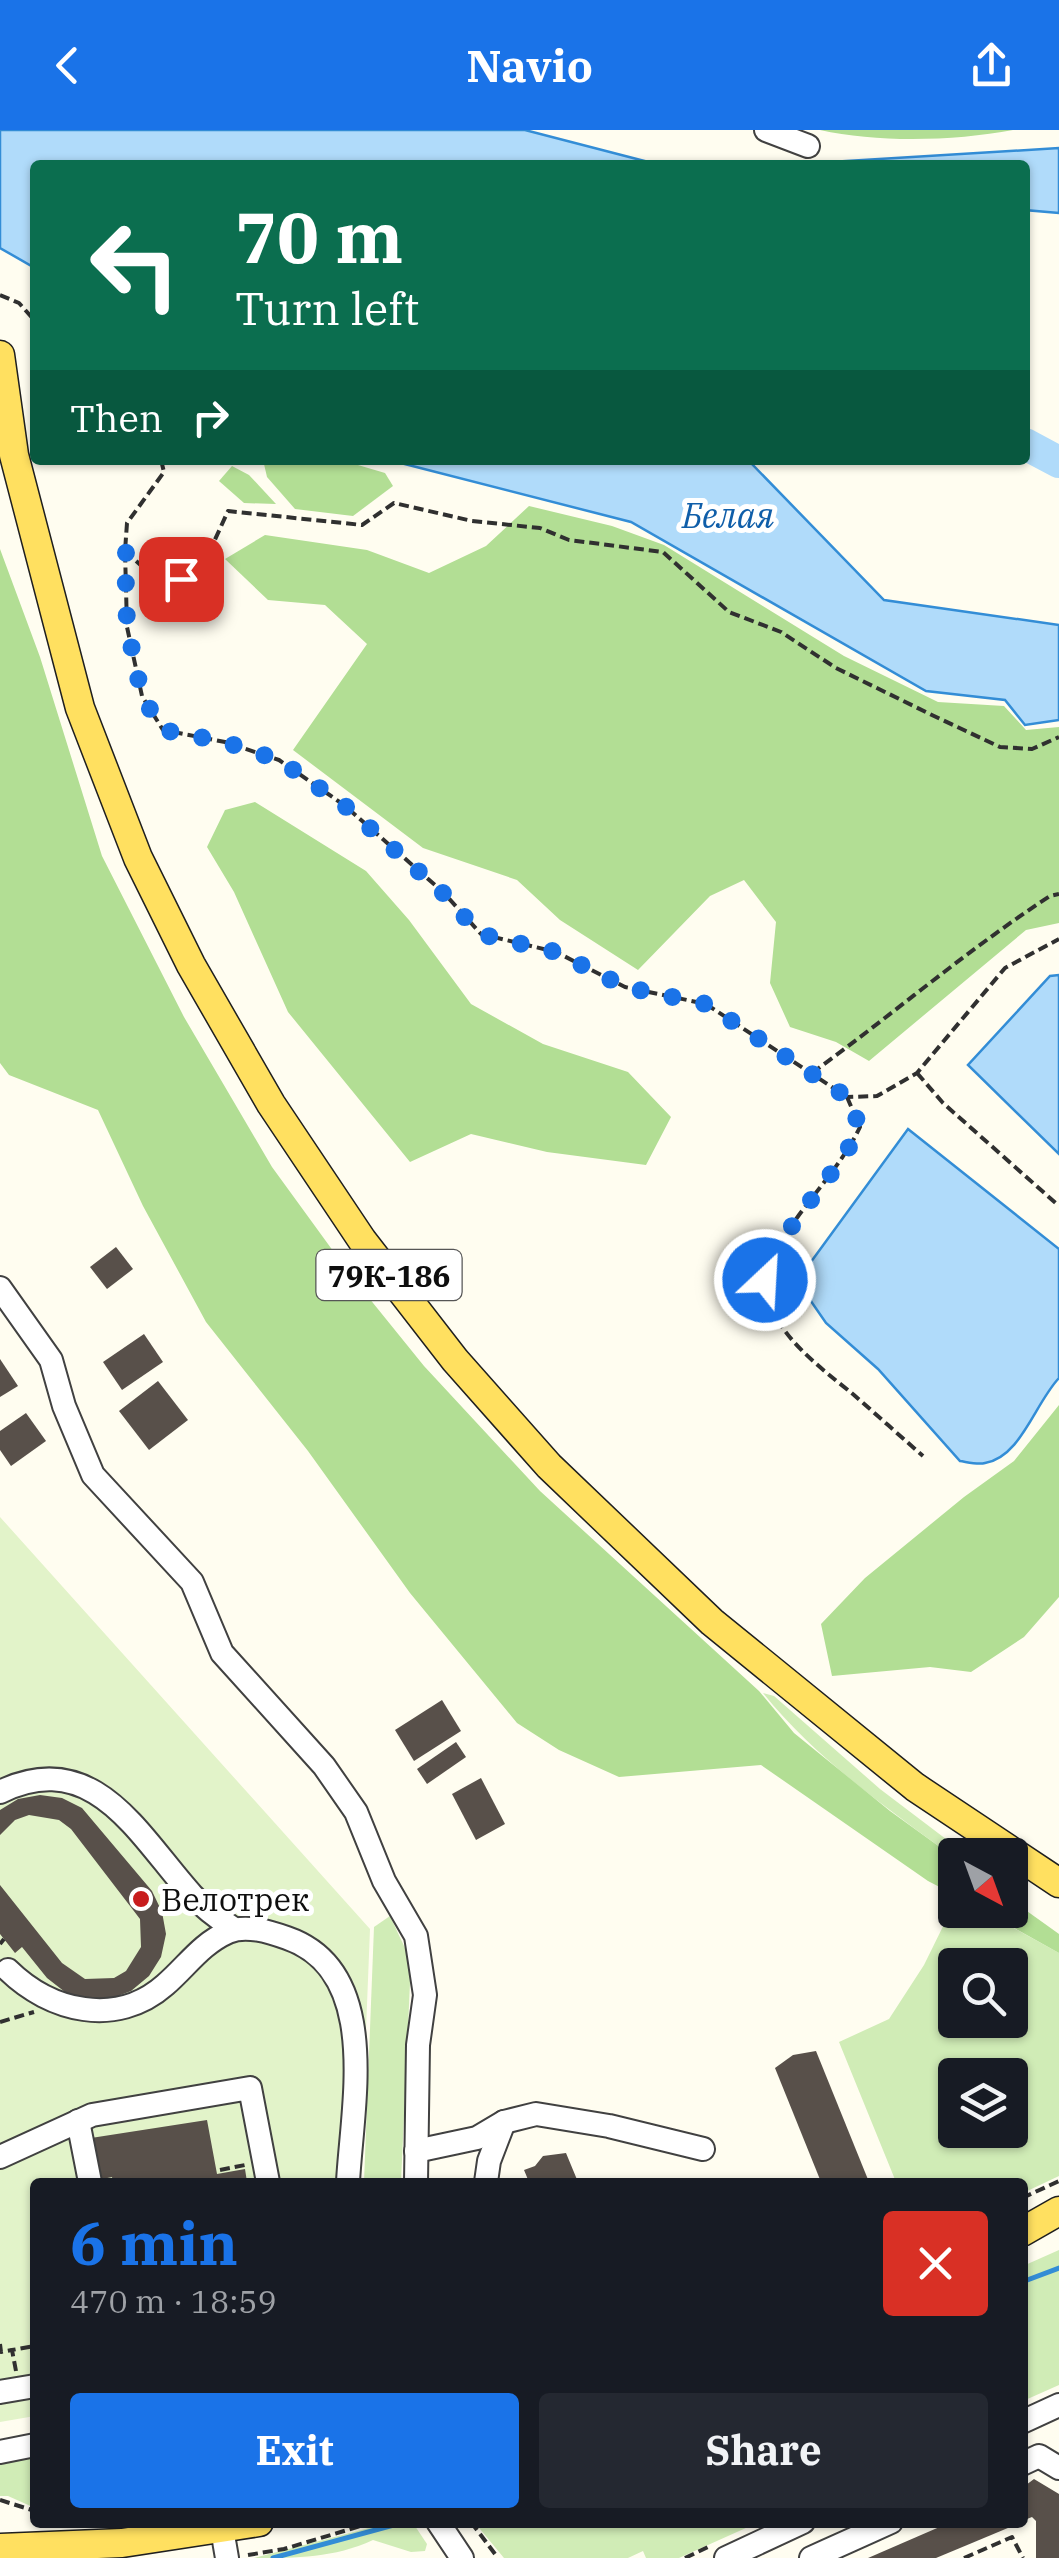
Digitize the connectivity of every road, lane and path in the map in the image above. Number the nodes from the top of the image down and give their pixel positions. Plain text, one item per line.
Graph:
1 (766, 130) edge
2 (808, 146) dead end
3 (0, 295) edge
4 (30, 316) edge
5 (0, 354) edge
6 (162, 465) edge
7 (125, 552) junction
8 (1059, 738) edge
9 (1059, 894) edge
10 (1059, 940) edge
11 (812, 1073) junction
12 (917, 1073) junction
13 (847, 1097) junction
14 (1059, 1206) edge
15 (0, 1288) edge
16 (923, 1456) dead end
17 (915, 1787) junction
18 (0, 1792) edge
19 (972, 1838) edge
20 (1059, 1867) edge
21 (1028, 1882) edge
22 (1059, 1884) edge
23 (1059, 1902) edge
24 (234, 1929) junction
25 (8, 1970) dead end
26 (60, 2004) junction
27 (0, 2022) edge
28 (78, 2121) junction
29 (504, 2122) junction
30 (704, 2148) dead end
31 (416, 2151) junction
32 (0, 2157) edge
33 (220, 2170) dead end
34 (266, 2172) edge
35 (89, 2178) edge
36 (348, 2178) edge
37 (416, 2178) edge
38 (486, 2178) edge
39 (1059, 2181) edge
40 (1028, 2195) edge
41 (1059, 2216) edge
42 (1028, 2230) edge
43 (0, 2344) edge
44 (12, 2350) dead end
45 (1, 2352) edge
46 (30, 2387) edge
47 (0, 2392) edge
48 (1059, 2405) edge
49 (1028, 2419) edge
50 (30, 2446) edge
51 (0, 2452) edge
52 (1028, 2461) edge
53 (1059, 2468) edge
54 (0, 2501) edge
55 (30, 2510) edge
56 (227, 2528) edge
57 (354, 2528) edge
58 (442, 2528) edge
59 (476, 2528) edge
60 (792, 2528) edge
61 (796, 2528) edge
62 (878, 2528) edge
63 (222, 2529) junction
64 (0, 2548) edge
65 (460, 2556) edge
66 (238, 2557) edge
67 (227, 2558) edge
68 (435, 2558) edge
69 (498, 2558) edge
70 (726, 2558) edge
71 (803, 2558) edge
72 (811, 2558) edge
73 (964, 2558) edge
74 (1023, 2558) edge

1 - 2 street
3 - 4 path
5 - 17 main road, 79К-186
6 - 7 path
7 - 8 path
7 - 11 path
9 - 11 path
10 - 12 path
11 - 13 path
12 - 13 path
12 - 14 path
13 - 16 path
15 - 31 street
17 - 19 main road
17 - 20 main road
17 - 22 main road, 79К-186
18 - 24 street
21 - 23 main road
24 - 26 street
24 - 36 street
25 - 26 street
26 - 27 path
28 - 32 street
28 - 34 street
28 - 35 street
29 - 30 street
29 - 31 street
29 - 38 street
31 - 37 street
33 - 34 path
39 - 40 path
41 - 42 main road
43 - 45 path
44 - 45 path
46 - 47 street
48 - 49 street
50 - 51 street
52 - 53 street
54 - 55 path
56 - 63 main road
57 - 66 path
58 - 65 street
59 - 69 path
60 - 70 street
61 - 71 street
62 - 72 street
63 - 64 main road
63 - 67 street
65 - 68 street
73 - 74 path

